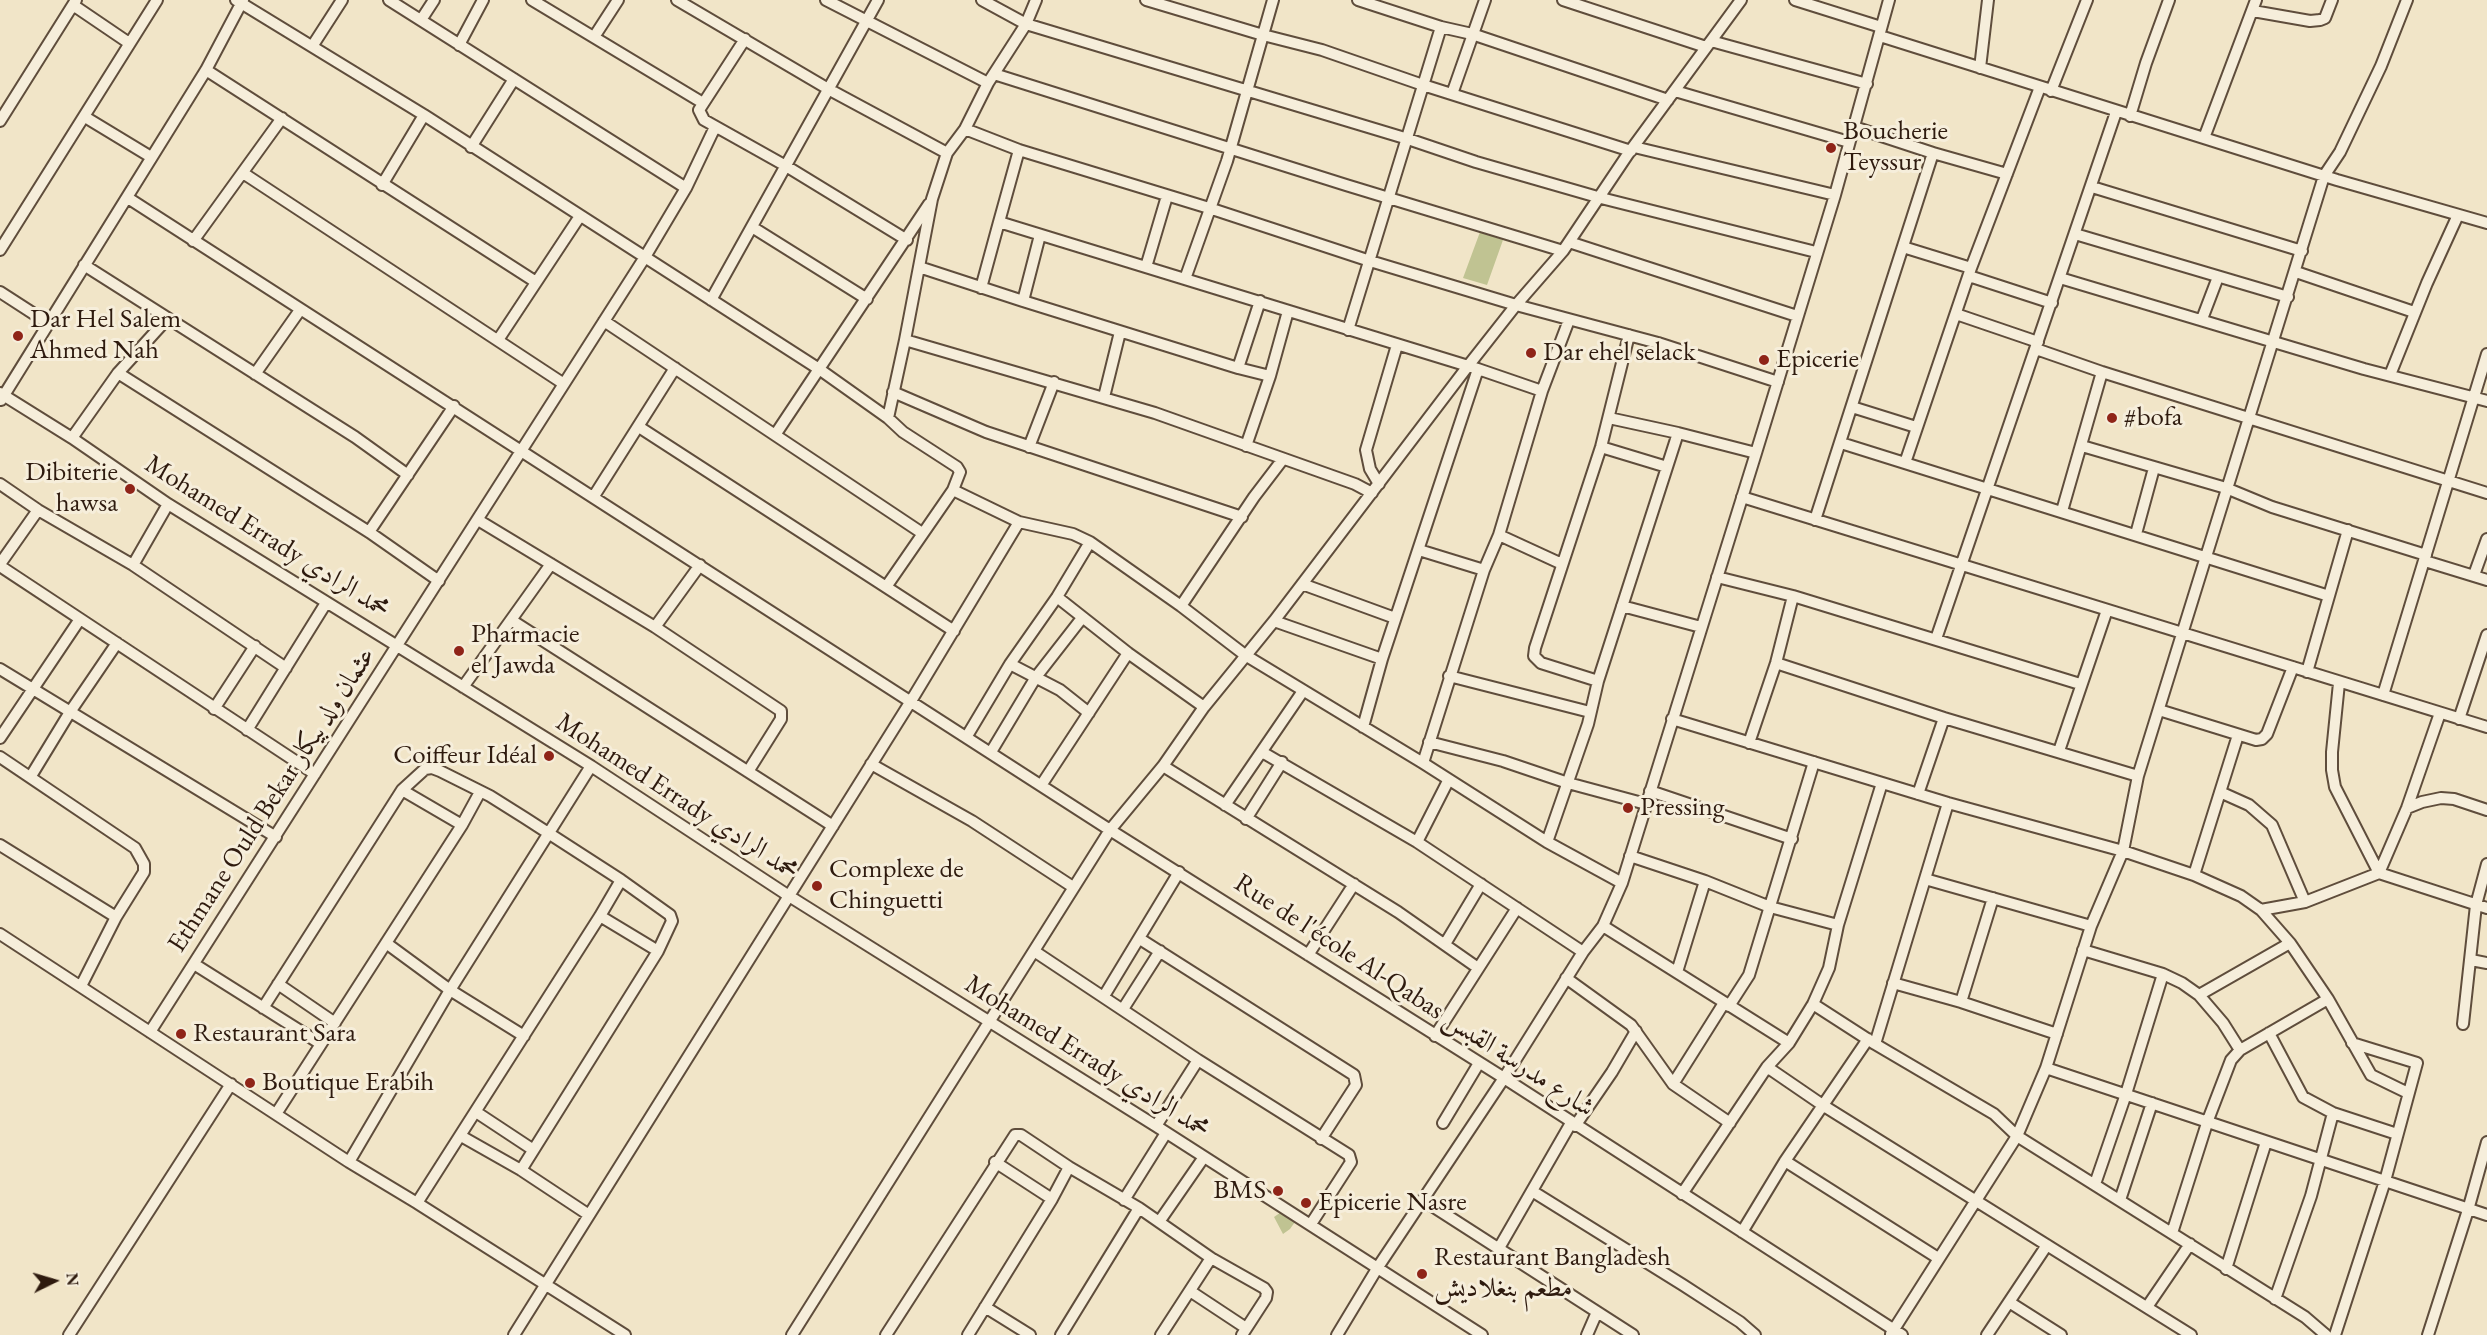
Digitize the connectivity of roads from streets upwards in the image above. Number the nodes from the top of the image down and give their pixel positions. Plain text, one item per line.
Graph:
1 (157, 0) edge
2 (342, 0) edge
3 (389, 0) edge
4 (434, 0) edge
5 (483, 0) edge
6 (532, 0) edge
7 (618, 0) edge
8 (677, 0) edge
9 (826, 0) edge
10 (878, 0) edge
11 (982, 0) edge
12 (1036, 0) edge
13 (1146, 0) edge
14 (1273, 0) edge
15 (1358, 0) edge
16 (1485, 0) edge
17 (1563, 0) edge
18 (1742, 0) edge
19 (1795, 0) edge
20 (1890, 0) edge
21 (1988, 0) edge
22 (2087, 0) edge
23 (2169, 0) edge
24 (2256, 0) edge
25 (2332, 0) edge
26 (2407, 0) edge
27 (240, 1) edge
28 (74, 2) edge
29 (2253, 11) junction
30 (421, 20) junction
31 (867, 21) junction
32 (1026, 24) junction
33 (1442, 27) junction
34 (1880, 32) junction
35 (1472, 34) junction
36 (1263, 35) junction
37 (594, 37) junction
38 (745, 39) junction
39 (129, 43) junction
40 (1709, 44) junction
41 (313, 45) junction
42 (459, 45) junction
43 (1980, 68) junction
44 (206, 70) junction
45 (991, 78) junction
46 (514, 79) junction
47 (1867, 84) junction
48 (1423, 85) junction
49 (2045, 89) junction
50 (830, 90) junction
51 (1248, 91) junction
52 (1452, 94) junction
53 (1671, 95) junction
54 (703, 103) junction
55 (3, 109) edge
56 (2116, 112) junction
57 (424, 115) junction
58 (85, 117) junction
59 (2130, 117) junction
60 (282, 118) junction
61 (0, 121) edge
62 (1854, 127) junction
63 (715, 128) junction
64 (965, 129) junction
65 (1408, 138) junction
66 (2204, 138) junction
67 (1850, 142) junction
68 (471, 147) junction
69 (1230, 148) junction
70 (1632, 149) junction
71 (1019, 150) junction
72 (947, 153) junction
73 (1933, 153) junction
74 (151, 157) junction
75 (786, 166) junction
76 (243, 173) junction
77 (2007, 174) junction
78 (2324, 176) junction
79 (382, 184) junction
80 (2092, 187) junction
81 (686, 188) junction
82 (1835, 195) junction
83 (1167, 196) junction
84 (128, 198) junction
85 (1389, 198) junction
86 (1601, 198) junction
87 (932, 199) junction
88 (1209, 208) junction
89 (2458, 215) junction
90 (580, 216) junction
91 (999, 222) junction
92 (2487, 223) edge
93 (752, 227) junction
94 (2075, 234) junction
95 (1040, 235) junction
96 (907, 240) junction
97 (193, 241) junction
98 (1566, 247) junction
99 (1903, 247) junction
100 (0, 250) edge
101 (2302, 251) junction
102 (1816, 252) junction
103 (645, 257) junction
104 (1370, 261) junction
105 (84, 265) junction
106 (919, 267) junction
107 (1146, 267) junction
108 (1970, 272) junction
109 (2296, 272) junction
110 (2218, 277) junction
111 (2060, 278) junction
112 (1185, 279) junction
113 (536, 282) junction
114 (981, 288) junction
115 (0, 292) edge
116 (2288, 297) junction
117 (867, 299) junction
118 (711, 300) junction
119 (1260, 301) junction
120 (1023, 302) junction
121 (2052, 303) junction
122 (1516, 305) junction
123 (300, 310) junction
124 (1288, 311) junction
125 (2415, 312) junction
126 (1956, 314) junction
127 (1797, 316) junction
128 (167, 319) junction
129 (1569, 320) junction
130 (2202, 320) junction
131 (604, 321) junction
132 (48, 323) junction
133 (1347, 330) junction
134 (1120, 332) junction
135 (1629, 335) junction
136 (498, 340) junction
137 (905, 340) junction
138 (2275, 340) junction
139 (1397, 345) junction
140 (2037, 345) junction
141 (2487, 354) edge
142 (1473, 367) junction
143 (675, 368) junction
144 (1238, 368) junction
145 (819, 369) junction
146 (2103, 372) junction
147 (118, 373) junction
148 (255, 374) junction
149 (1270, 375) junction
150 (2390, 375) junction
151 (1054, 382) junction
152 (1778, 382) junction
153 (564, 384) junction
154 (1542, 390) junction
155 (892, 393) junction
156 (1, 396) edge
157 (1104, 397) junction
158 (2474, 399) junction
159 (2487, 401) edge
160 (454, 406) junction
161 (1852, 406) junction
162 (888, 418) junction
163 (1609, 418) junction
164 (2250, 419) junction
165 (639, 427) junction
166 (1916, 428) junction
167 (1678, 433) junction
168 (775, 435) junction
169 (72, 438) junction
170 (1841, 443) junction
171 (1245, 446) junction
172 (2082, 446) junction
173 (1029, 447) junction
174 (1601, 447) junction
175 (522, 450) junction
176 (1756, 453) junction
177 (1283, 459) junction
178 (1905, 463) junction
179 (1667, 467) junction
180 (2154, 468) junction
181 (408, 475) junction
182 (2449, 481) junction
183 (0, 484) edge
184 (1376, 488) junction
185 (2226, 488) junction
186 (1988, 489) junction
187 (953, 490) junction
188 (2487, 493) edge
189 (594, 496) junction
190 (1742, 497) junction
191 (168, 504) junction
192 (38, 510) junction
193 (2062, 512) junction
194 (1242, 517) junction
195 (478, 520) junction
196 (1815, 520) junction
197 (1020, 522) junction
198 (2348, 531) junction
199 (369, 532) junction
200 (922, 533) junction
201 (2136, 534) junction
202 (1499, 535) junction
203 (2487, 539) edge
204 (1090, 542) junction
205 (1419, 550) junction
206 (2206, 556) junction
207 (2426, 558) junction
208 (551, 564) junction
209 (1562, 564) junction
210 (0, 565) edge
211 (133, 565) junction
212 (700, 565) junction
213 (1960, 565) junction
214 (1484, 570) junction
215 (2474, 575) junction
216 (1718, 577) junction
217 (2487, 580) edge
218 (439, 581) junction
219 (1302, 584) junction
220 (886, 587) junction
221 (1793, 596) junction
222 (2329, 596) junction
223 (1057, 597) junction
224 (326, 603) junction
225 (1181, 606) junction
226 (1622, 606) junction
227 (2107, 610) junction
228 (1082, 618) junction
229 (1395, 618) junction
230 (80, 619) junction
231 (511, 620) junction
232 (1274, 621) junction
233 (655, 627) junction
234 (1701, 627) junction
235 (954, 631) junction
236 (2182, 633) junction
237 (2487, 635) edge
238 (1936, 639) junction
239 (117, 643) junction
240 (255, 646) junction
241 (397, 646) junction
242 (1128, 653) junction
243 (1245, 655) junction
244 (1382, 659) junction
245 (1776, 663) junction
246 (1010, 664) junction
247 (286, 668) junction
248 (2293, 668) junction
249 (0, 669) edge
250 (2307, 672) junction
251 (1449, 676) junction
252 (1036, 678) junction
253 (1598, 681) junction
254 (2339, 683) junction
255 (2080, 684) junction
256 (463, 687) junction
257 (33, 689) junction
258 (1303, 691) junction
259 (2382, 695) junction
260 (911, 701) junction
261 (1204, 707) junction
262 (214, 709) junction
263 (2159, 710) junction
264 (70, 712) junction
265 (1590, 712) junction
266 (1089, 713) junction
267 (2440, 714) junction
268 (1944, 718) junction
269 (1672, 719) junction
270 (2459, 719) junction
271 (1363, 727) junction
272 (2487, 728) edge
273 (247, 730) junction
274 (2238, 735) junction
275 (967, 736) junction
276 (0, 738) edge
277 (1430, 742) junction
278 (1749, 743) junction
279 (2059, 751) junction
280 (991, 752) junction
281 (1262, 752) junction
282 (0, 757) edge
283 (1282, 762) junction
284 (1814, 762) junction
285 (1423, 763) junction
286 (871, 764) junction
287 (591, 766) junction
288 (1163, 766) junction
289 (749, 770) junction
290 (315, 774) junction
291 (31, 776) junction
292 (2138, 776) junction
293 (1448, 781) junction
294 (1568, 783) junction
295 (1882, 783) junction
296 (1042, 784) junction
297 (402, 790) junction
298 (1650, 791) junction
299 (480, 792) junction
300 (2220, 792) junction
301 (1918, 794) junction
302 (1948, 803) junction
303 (1646, 804) junction
304 (1225, 805) junction
305 (2407, 808) junction
306 (2487, 810) edge
307 (1246, 819) junction
308 (462, 825) junction
309 (832, 826) junction
310 (1110, 830) junction
311 (548, 834) junction
312 (276, 837) junction
313 (1792, 839) junction
314 (1417, 842) junction
315 (1547, 842) junction
316 (0, 845) edge
317 (2123, 851) junction
318 (1630, 856) junction
319 (2487, 864) edge
320 (1179, 872) junction
321 (2379, 873) junction
322 (2194, 875) junction
323 (1925, 879) junction
324 (621, 880) junction
325 (1705, 881) junction
326 (1622, 883) junction
327 (1354, 884) junction
328 (1481, 884) junction
329 (1072, 887) junction
330 (789, 896) junction
331 (1993, 898) junction
332 (2305, 902) junction
333 (2482, 906) edge
334 (1770, 907) junction
335 (1517, 908) junction
336 (2261, 910) junction
337 (600, 916) junction
338 (116, 917) junction
339 (1838, 925) junction
340 (1603, 926) junction
341 (2091, 926) junction
342 (0, 934) edge
343 (1140, 939) junction
344 (386, 943) junction
345 (2290, 943) junction
346 (1445, 944) junction
347 (2083, 950) junction
348 (658, 951) junction
349 (1034, 951) junction
350 (1160, 951) junction
351 (1582, 952) junction
352 (1308, 955) junction
353 (2471, 960) junction
354 (2487, 963) edge
355 (194, 964) junction
356 (1478, 968) junction
357 (1677, 972) junction
358 (2163, 974) junction
359 (1566, 978) junction
360 (1893, 983) junction
361 (278, 984) junction
362 (81, 986) junction
363 (450, 990) junction
364 (2199, 995) junction
365 (1104, 996) junction
366 (2328, 999) junction
367 (1961, 1002) junction
368 (1813, 1004) junction
369 (1727, 1005) junction
370 (263, 1008) junction
371 (1123, 1009) junction
372 (335, 1023) junction
373 (989, 1023) junction
374 (2463, 1024) dead end
375 (1636, 1031) junction
376 (150, 1032) junction
377 (2268, 1033) junction
378 (2057, 1034) junction
379 (524, 1036) junction
380 (1435, 1036) junction
381 (1871, 1042) junction
382 (1789, 1043) junction
383 (2352, 1043) junction
384 (321, 1044) junction
385 (2240, 1050) junction
386 (1198, 1060) junction
387 (1479, 1063) junction
388 (1767, 1067) junction
389 (2046, 1068) junction
390 (1504, 1078) junction
391 (231, 1084) junction
392 (1673, 1084) junction
393 (2408, 1092) junction
394 (2126, 1094) junction
395 (2152, 1103) junction
396 (1824, 1106) junction
397 (476, 1112) junction
398 (2333, 1113) junction
399 (276, 1114) junction
400 (2208, 1120) junction
401 (1443, 1123) dead end
402 (1730, 1123) junction
403 (1573, 1124) junction
404 (1156, 1126) junction
405 (1166, 1133) junction
406 (2397, 1134) junction
407 (461, 1136) junction
408 (2017, 1136) junction
409 (1321, 1139) junction
410 (2266, 1142) junction
411 (2487, 1142) edge
412 (532, 1149) junction
413 (1204, 1157) junction
414 (1785, 1161) junction
415 (2320, 1161) junction
416 (349, 1162) junction
417 (995, 1162) junction
418 (1069, 1167) junction
419 (521, 1170) junction
420 (2385, 1181) junction
421 (2095, 1184) junction
422 (1532, 1191) junction
423 (1682, 1194) junction
424 (1052, 1199) junction
425 (1124, 1200) junction
426 (1423, 1200) junction
427 (1976, 1200) junction
428 (2120, 1200) junction
429 (417, 1203) junction
430 (1139, 1208) junction
431 (2468, 1210) junction
432 (589, 1215) junction
433 (2487, 1215) edge
434 (1159, 1222) junction
435 (1311, 1224) junction
436 (1742, 1232) junction
437 (2172, 1233) junction
438 (2190, 1244) junction
439 (2047, 1245) junction
440 (1499, 1248) junction
441 (1211, 1258) junction
442 (1938, 1258) junction
443 (1378, 1267) junction
444 (2226, 1269) junction
445 (546, 1284) junction
446 (1190, 1291) junction
447 (2275, 1299) junction
448 (2009, 1302) junction
449 (986, 1307) junction
450 (2147, 1307) junction
451 (1597, 1312) junction
452 (1244, 1331) edge
453 (1895, 1333) edge
454 (69, 1335) edge
455 (514, 1335) edge
456 (625, 1335) edge
457 (792, 1335) edge
458 (886, 1335) edge
459 (968, 1335) edge
460 (1030, 1335) edge
461 (1060, 1335) edge
462 (1161, 1335) edge
463 (1336, 1335) edge
464 (1482, 1335) edge
465 (1587, 1335) edge
466 (1633, 1335) edge
467 (1755, 1335) edge
468 (1986, 1335) edge
469 (2061, 1335) edge
470 (2191, 1335) edge
471 (2326, 1335) edge
472 (2335, 1335) edge
473 (2428, 1335) edge

1 - 39 street
2 - 41 street
3 - 30 street
4 - 30 street
5 - 42 street
6 - 37 street
7 - 37 street
8 - 38 street
9 - 31 street
10 - 31 street
11 - 32 street
12 - 32 street
13 - 36 street
14 - 36 street
15 - 33 street
16 - 35 street
17 - 40 street
18 - 40 street
19 - 34 street
20 - 34 street
21 - 43 street
22 - 49 street
23 - 59 street
24 - 29 street
25 - 29 street
26 - 78 street
27 - 41 street
27 - 44 street
28 - 39 street
28 - 55 street
29 - 66 street
30 - 42 street
31 - 45 street
31 - 50 street
32 - 45 street
32 - 51 street
33 - 35 street
33 - 48 street
34 - 43 street
34 - 47 street
35 - 52 street
35 - 53 street
36 - 48 street
36 - 51 street
37 - 54 street
38 - 50 street
38 - 54 street
39 - 58 street
40 - 47 street
40 - 53 street
41 - 57 street
42 - 46 street
43 - 49 street
44 - 60 street
44 - 74 street
45 - 64 street
45 - 69 street
46 - 68 street
46 - 81 street
47 - 62 street
48 - 52 street
48 - 65 street
49 - 56 street
49 - 77 street
50 - 72 street
50 - 75 street
51 - 65 street
51 - 69 street
52 - 70 street
53 - 67 street
53 - 70 street
54 - 63 street
55 - 61 street
56 - 59 street
56 - 80 street
57 - 68 street
57 - 79 street
58 - 74 street
58 - 100 street
59 - 66 street
60 - 76 street
60 - 79 street
62 - 67 street
62 - 73 street
63 - 75 street
63 - 81 street, Ethmane Ould Bekar عثمان ولد بيكار
64 - 71 street
64 - 72 street
65 - 85 street
65 - 86 street
66 - 78 street
67 - 82 street
68 - 90 street
69 - 85 street
69 - 88 street
70 - 82 street
70 - 86 street
71 - 83 street
71 - 91 street
72 - 87 street
73 - 77 street
73 - 99 street
74 - 84 street
75 - 93 street
75 - 96 street
76 - 97 street
76 - 136 street
77 - 108 street
78 - 89 street
78 - 101 street
79 - 113 street
80 - 94 street
80 - 101 street
81 - 103 street, Ethmane Ould Bekar عثمان ولد بيكار
82 - 102 street
83 - 88 street
83 - 107 street
84 - 97 street, Rue de l'école Al-Qabas شارع مدرسة القبس
84 - 105 street
85 - 98 street
85 - 104 street
86 - 98 street
86 - 102 street
87 - 96 street
87 - 106 street
88 - 104 street
88 - 112 street
89 - 92 street
89 - 125 street
90 - 103 street
90 - 113 street
91 - 95 street
91 - 114 street
93 - 117 street
93 - 118 street
94 - 110 street
94 - 111 street
95 - 107 street
95 - 120 street
96 - 117 street
97 - 123 street, Rue de l'école Al-Qabas شارع مدرسة القبس
98 - 122 street
98 - 127 street
99 - 108 street
99 - 161 street
101 - 109 street
102 - 127 street
103 - 118 street
103 - 131 street, Ethmane Ould Bekar عثمان ولد بيكار
104 - 122 street
104 - 133 street
105 - 128 street
105 - 132 street
106 - 114 street
106 - 137 street
107 - 112 street
108 - 121 street
108 - 126 street
109 - 116 street
109 - 125 street
110 - 116 street
110 - 130 street
111 - 121 street
111 - 130 street
112 - 119 street
113 - 136 street
114 - 120 street
115 - 132 street
116 - 138 street
117 - 145 street
118 - 145 street
119 - 124 street
119 - 144 street
120 - 134 street
121 - 140 street
122 - 129 street
122 - 142 street
123 - 148 street
123 - 160 street, Rue de l'école Al-Qabas شارع مدرسة القبس
124 - 133 street
124 - 149 street
125 - 150 street
126 - 140 street
126 - 166 street
127 - 152 street
128 - 147 street
128 - 148 street
129 - 135 street
129 - 154 street
130 - 138 street
131 - 143 street
131 - 153 street, Ethmane Ould Bekar عثمان ولد بيكار
132 - 156 street
133 - 139 street
134 - 144 street
134 - 157 street
135 - 152 street
135 - 163 street
136 - 153 street
137 - 151 street
137 - 155 street
138 - 150 street
138 - 164 street
139 - 142 street
139 - 184 street
140 - 146 street
140 - 186 street
141 - 158 street
142 - 154 street
142 - 184 street
142 - 205 street
143 - 165 street
143 - 168 street
144 - 149 street
145 - 162 street
145 - 168 street
146 - 164 street
146 - 172 street
147 - 169 street
147 - 199 street
148 - 181 street
149 - 171 street
150 - 158 street
151 - 157 street
151 - 173 street
152 - 176 street
153 - 175 street, Ethmane Ould Bekar عثمان ولد بيكار
154 - 202 street
155 - 162 street
155 - 173 street
156 - 169 street, Mohamed Errady محمد الرادي
157 - 171 street
158 - 159 street
158 - 182 street
160 - 175 street, Rue de l'école Al-Qabas شارع مدرسة القبس
160 - 181 street
161 - 166 street
161 - 170 street
162 - 187 street
163 - 167 street
163 - 174 street
164 - 182 street
164 - 185 street
165 - 189 street
165 - 220 street
166 - 178 street
167 - 176 street
167 - 179 street
168 - 200 street
169 - 191 street, Mohamed Errady محمد الرادي
170 - 178 street
170 - 196 street
171 - 177 street
172 - 180 street
172 - 193 street
173 - 194 street
174 - 179 street
174 - 209 street
175 - 189 street, Rue de l'école Al-Qabas شارع مدرسة القبس
175 - 195 street, Ethmane Ould Bekar عثمان ولد بيكار
176 - 190 street
177 - 184 street
177 - 194 street
178 - 186 street
179 - 226 street
180 - 185 street
180 - 201 street
181 - 199 street
182 - 188 street
182 - 207 street
183 - 192 street
184 - 219 street
185 - 198 street
185 - 206 street
186 - 193 street
186 - 213 street
187 - 197 street
187 - 200 street
189 - 212 street, Rue de l'école Al-Qabas شارع مدرسة القبس
190 - 196 street
190 - 216 street
191 - 211 street
191 - 224 street, Mohamed Errady محمد الرادي
192 - 210 street
192 - 211 street
193 - 201 street
194 - 225 street
195 - 208 street
195 - 218 street, Ethmane Ould Bekar عثمان ولد بيكار
196 - 213 street
197 - 204 street
197 - 235 street
198 - 207 street
198 - 222 street
199 - 218 street
200 - 220 street
201 - 206 street
202 - 209 street
202 - 214 street
203 - 215 street
204 - 223 street
204 - 225 street
205 - 214 street
205 - 229 street
206 - 222 street
206 - 236 street
207 - 215 street
207 - 259 street
208 - 231 street
208 - 233 street
209 - 253 street
210 - 230 street
211 - 240 street
212 - 233 street
212 - 260 street, Rue de l'école Al-Qabas شارع مدرسة القبس
213 - 227 street
213 - 238 street
214 - 251 street
215 - 217 street
216 - 221 street
216 - 234 street
218 - 241 street, Ethmane Ould Bekar عثمان ولد بيكار
219 - 229 street
219 - 232 street
220 - 235 street
221 - 238 street
221 - 245 street
222 - 250 street
223 - 228 street
223 - 246 street
224 - 241 street, Mohamed Errady محمد الرادي
224 - 247 street
225 - 243 street
226 - 234 street
226 - 253 street
227 - 236 street
227 - 255 street
228 - 242 street
228 - 252 street
229 - 244 street
230 - 239 street
230 - 257 street
231 - 256 street
231 - 289 street
232 - 243 street
232 - 244 street
233 - 289 street
234 - 269 street
235 - 260 street
236 - 248 street
236 - 263 street
237 - 270 street
238 - 255 street
239 - 262 street
239 - 264 street
240 - 247 street
240 - 262 street
241 - 256 street, Mohamed Errady محمد الرادي
241 - 290 street, Ethmane Ould Bekar عثمان ولد بيكار
242 - 261 street
242 - 266 street
243 - 258 street
243 - 261 street
244 - 271 street
245 - 268 street
245 - 278 street
246 - 252 street
246 - 275 street
247 - 273 street
248 - 250 street
248 - 274 street
249 - 257 street
250 - 254 street
251 - 265 street
251 - 277 street
252 - 266 street
252 - 280 street
253 - 265 street
254 - 259 street
254 - 321 street
255 - 279 street
256 - 287 street, Mohamed Errady محمد الرادي
257 - 264 street
257 - 276 street
258 - 271 street
258 - 281 street
259 - 267 street
260 - 275 street, Rue de l'école Al-Qabas شارع مدرسة القبس
260 - 286 street
261 - 288 street
262 - 273 street
263 - 274 street
263 - 292 street
264 - 291 street
264 - 312 street
265 - 294 street
266 - 296 street
267 - 270 street
267 - 305 street
268 - 279 street
268 - 301 street
269 - 278 street
269 - 298 street
270 - 272 street
271 - 285 street
273 - 290 street
274 - 300 street
275 - 280 street, Rue de l'école Al-Qabas شارع مدرسة القبس
277 - 285 street
277 - 294 street
278 - 284 street
279 - 292 street
280 - 296 street, Rue de l'école Al-Qabas شارع مدرسة القبس
281 - 283 street
281 - 304 street
282 - 291 street
283 - 307 street
283 - 314 street
284 - 295 street
284 - 313 street
285 - 293 street
286 - 309 street
286 - 329 street
287 - 311 street
287 - 330 street, Mohamed Errady محمد الرادي
288 - 304 street
288 - 310 street
289 - 309 street
290 - 312 street, Ethmane Ould Bekar عثمان ولد بيكار
291 - 338 street
292 - 317 street
293 - 314 street
293 - 315 street
294 - 303 street
294 - 315 street
295 - 301 street
295 - 339 street
296 - 310 street, Rue de l'école Al-Qabas شارع مدرسة القبس
297 - 299 street
297 - 308 street
297 - 361 street
298 - 303 street
298 - 313 street
299 - 308 street
299 - 311 street
300 - 322 street
300 - 332 street
301 - 302 street
302 - 317 street
302 - 323 street
303 - 318 street
304 - 307 street
305 - 306 street
305 - 321 street
307 - 327 street
308 - 344 street
309 - 330 street
310 - 320 street, Rue de l'école Al-Qabas شارع مدرسة القبس
310 - 329 street
311 - 324 street
311 - 363 street
312 - 355 street, Ethmane Ould Bekar عثمان ولد بيكار
313 - 334 street
314 - 328 street
315 - 326 street
316 - 338 street
317 - 322 street
317 - 341 street
318 - 325 street
318 - 326 street
319 - 333 street
320 - 343 street
320 - 352 street, Rue de l'école Al-Qabas شارع مدرسة القبس
321 - 332 street
321 - 333 street
322 - 336 street
323 - 331 street
323 - 360 street
324 - 337 street
324 - 348 street
325 - 334 street
325 - 357 street
326 - 340 street
327 - 346 street
327 - 352 street
328 - 335 street
328 - 346 street
329 - 349 street
330 - 373 street, Mohamed Errady محمد الرادي
330 - 432 street
331 - 341 street
331 - 367 street
332 - 336 street
333 - 353 street
334 - 339 street
334 - 369 street
335 - 351 street
335 - 356 street
336 - 345 street
337 - 348 street
337 - 379 street
338 - 362 street
339 - 368 street
340 - 351 street
340 - 357 street
341 - 347 street
342 - 362 street
343 - 350 street
343 - 365 street
344 - 363 street
344 - 372 street
345 - 364 street
345 - 366 street
346 - 356 street
347 - 358 street
347 - 378 street
348 - 412 street
349 - 365 street
349 - 373 street
350 - 371 street
350 - 409 street
351 - 359 street
352 - 380 street, Rue de l'école Al-Qabas شارع مدرسة القبس
353 - 354 street
353 - 374 street
355 - 370 street
355 - 376 street, Ethmane Ould Bekar عثمان ولد بيكار
356 - 380 street
357 - 369 street
358 - 364 street
358 - 394 street
359 - 375 street
359 - 390 street
360 - 367 street
360 - 381 street
361 - 370 street
361 - 372 street
362 - 376 street
363 - 379 street
363 - 416 street
364 - 385 street
365 - 371 street
366 - 377 street
366 - 383 street
367 - 378 street
368 - 381 street
368 - 382 street
369 - 382 street
369 - 392 street
370 - 384 street
371 - 386 street
372 - 384 street
373 - 404 street, Mohamed Errady محمد الرادي
373 - 457 street
375 - 392 street
375 - 403 street
376 - 391 street
377 - 385 street
377 - 398 street
378 - 389 street
379 - 397 street
380 - 387 street, Rue de l'école Al-Qabas شارع مدرسة القبس
381 - 396 street
381 - 408 street
382 - 388 street
383 - 393 street
383 - 393 street
384 - 399 street
385 - 400 street
386 - 404 street
386 - 409 street
387 - 390 street, Rue de l'école Al-Qabas شارع مدرسة القبس
387 - 401 street
388 - 396 street
388 - 402 street
389 - 394 street
389 - 408 street
390 - 403 street, Rue de l'école Al-Qabas شارع مدرسة القبس
390 - 426 street
391 - 399 street
391 - 454 street
392 - 402 street
393 - 406 street
394 - 395 street
394 - 421 street
395 - 400 street
395 - 428 street
396 - 414 street
396 - 427 street
397 - 407 street
397 - 412 street
398 - 406 street
398 - 415 street
399 - 416 street
400 - 410 street
400 - 437 street
402 - 423 street
403 - 422 street
403 - 423 street, Rue de l'école Al-Qabas شارع مدرسة القبس
404 - 405 street, Mohamed Errady محمد الرادي
405 - 413 street, Mohamed Errady محمد الرادي
405 - 425 street
406 - 420 street
407 - 419 street
407 - 429 street
408 - 421 street
408 - 427 street
409 - 435 street
410 - 415 street
410 - 444 street
411 - 431 street
412 - 419 street
413 - 434 street
413 - 435 street, Mohamed Errady محمد الرادي
414 - 436 street
414 - 442 street
415 - 420 street
415 - 447 street
416 - 429 street
417 - 418 street
417 - 424 street
417 - 458 street
418 - 424 street
418 - 425 street
419 - 432 street
420 - 431 street
420 - 472 street
421 - 428 street
422 - 440 street
422 - 467 street
423 - 436 street, Rue de l'école Al-Qabas شارع مدرسة القبس
424 - 449 street
425 - 430 street
426 - 440 street
426 - 443 street
427 - 439 street
427 - 442 street
428 - 437 street
429 - 445 street
430 - 434 street
430 - 461 street
431 - 433 street
431 - 473 street
432 - 445 street
434 - 441 street
435 - 443 street, Mohamed Errady محمد الرادي
436 - 453 street, Rue de l'école Al-Qabas شارع مدرسة القبس
437 - 438 street
438 - 444 street
438 - 450 street
439 - 448 street
439 - 450 street
440 - 451 street
441 - 446 street
441 - 452 street
442 - 453 street
443 - 463 street
443 - 464 street, Mohamed Errady محمد الرادي
444 - 447 street
445 - 455 street
445 - 456 street
446 - 452 street
446 - 462 street
447 - 471 street
448 - 468 street
448 - 469 street
449 - 459 street
449 - 460 street
450 - 470 street
451 - 465 street
451 - 466 street

